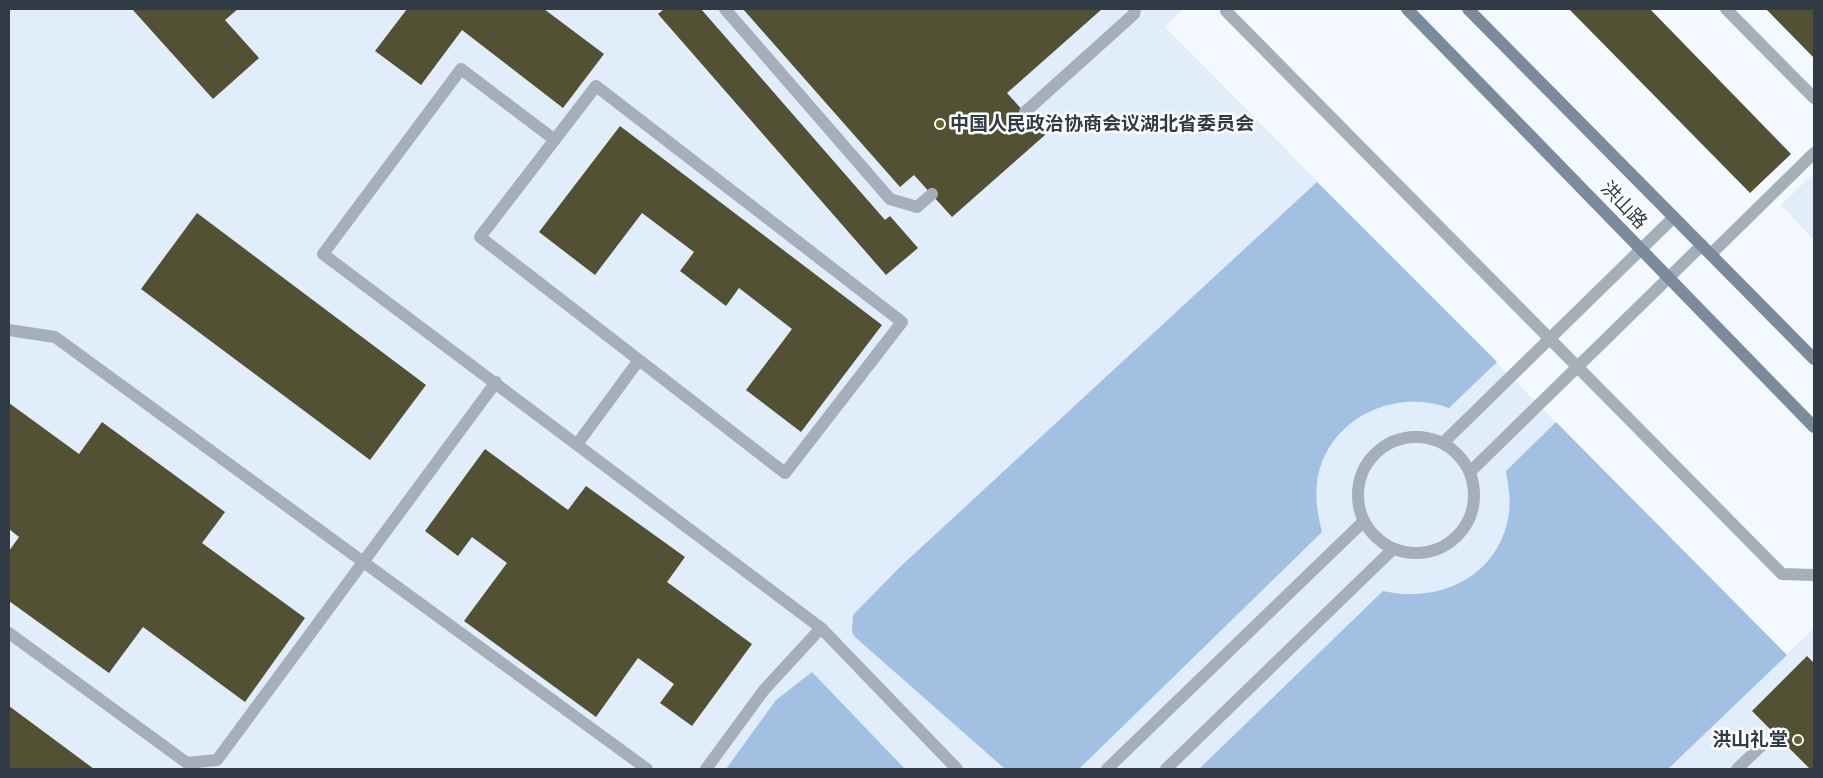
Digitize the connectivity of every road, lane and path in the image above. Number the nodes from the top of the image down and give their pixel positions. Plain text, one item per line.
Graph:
1 (725, 9) edge
2 (1135, 9) edge
3 (1407, 9) edge
4 (1468, 9) edge
5 (1726, 9) edge
6 (1226, 11) dead end
7 (1814, 98) edge
8 (1024, 112) dead end
9 (555, 140) junction
10 (1814, 153) edge
11 (932, 194) dead end
12 (1674, 217) junction
13 (1640, 249) junction
14 (1707, 249) junction
15 (1669, 277) junction
16 (9, 330) edge
17 (1550, 338) junction
18 (1814, 358) edge
19 (639, 360) junction
20 (1578, 367) junction
21 (496, 382) junction
22 (1814, 427) edge
23 (1444, 442) junction
24 (578, 443) junction
25 (1472, 471) junction
26 (1364, 521) junction
27 (1392, 550) junction
28 (364, 562) junction
29 (1814, 575) edge
30 (822, 628) junction
31 (9, 633) edge
32 (1760, 746) dead end
33 (648, 769) edge
34 (706, 769) edge
35 (958, 769) edge
36 (1107, 769) edge
37 (1166, 769) edge
38 (1737, 769) edge

1 - 11 lane
2 - 8 lane
3 - 13 main road, 洪山路
4 - 12 main road, 洪山路
5 - 7 lane
6 - 17 lane
9 - 19 lane
9 - 19 lane
9 - 21 lane
10 - 14 lane
12 - 13 lane
12 - 14 main road, 洪山路
13 - 15 main road, 洪山路
13 - 17 lane
14 - 15 lane
14 - 18 main road, 洪山路
15 - 20 lane
15 - 22 main road, 洪山路
16 - 28 lane
17 - 20 lane
17 - 23 lane
19 - 24 lane
20 - 25 lane
20 - 29 lane
21 - 24 lane
21 - 28 lane
23 - 25 lane
23 - 26 lane
24 - 30 lane
25 - 27 lane
26 - 27 lane
26 - 36 lane
27 - 37 lane
28 - 31 lane
28 - 33 lane
30 - 34 lane
30 - 35 lane
32 - 38 lane

